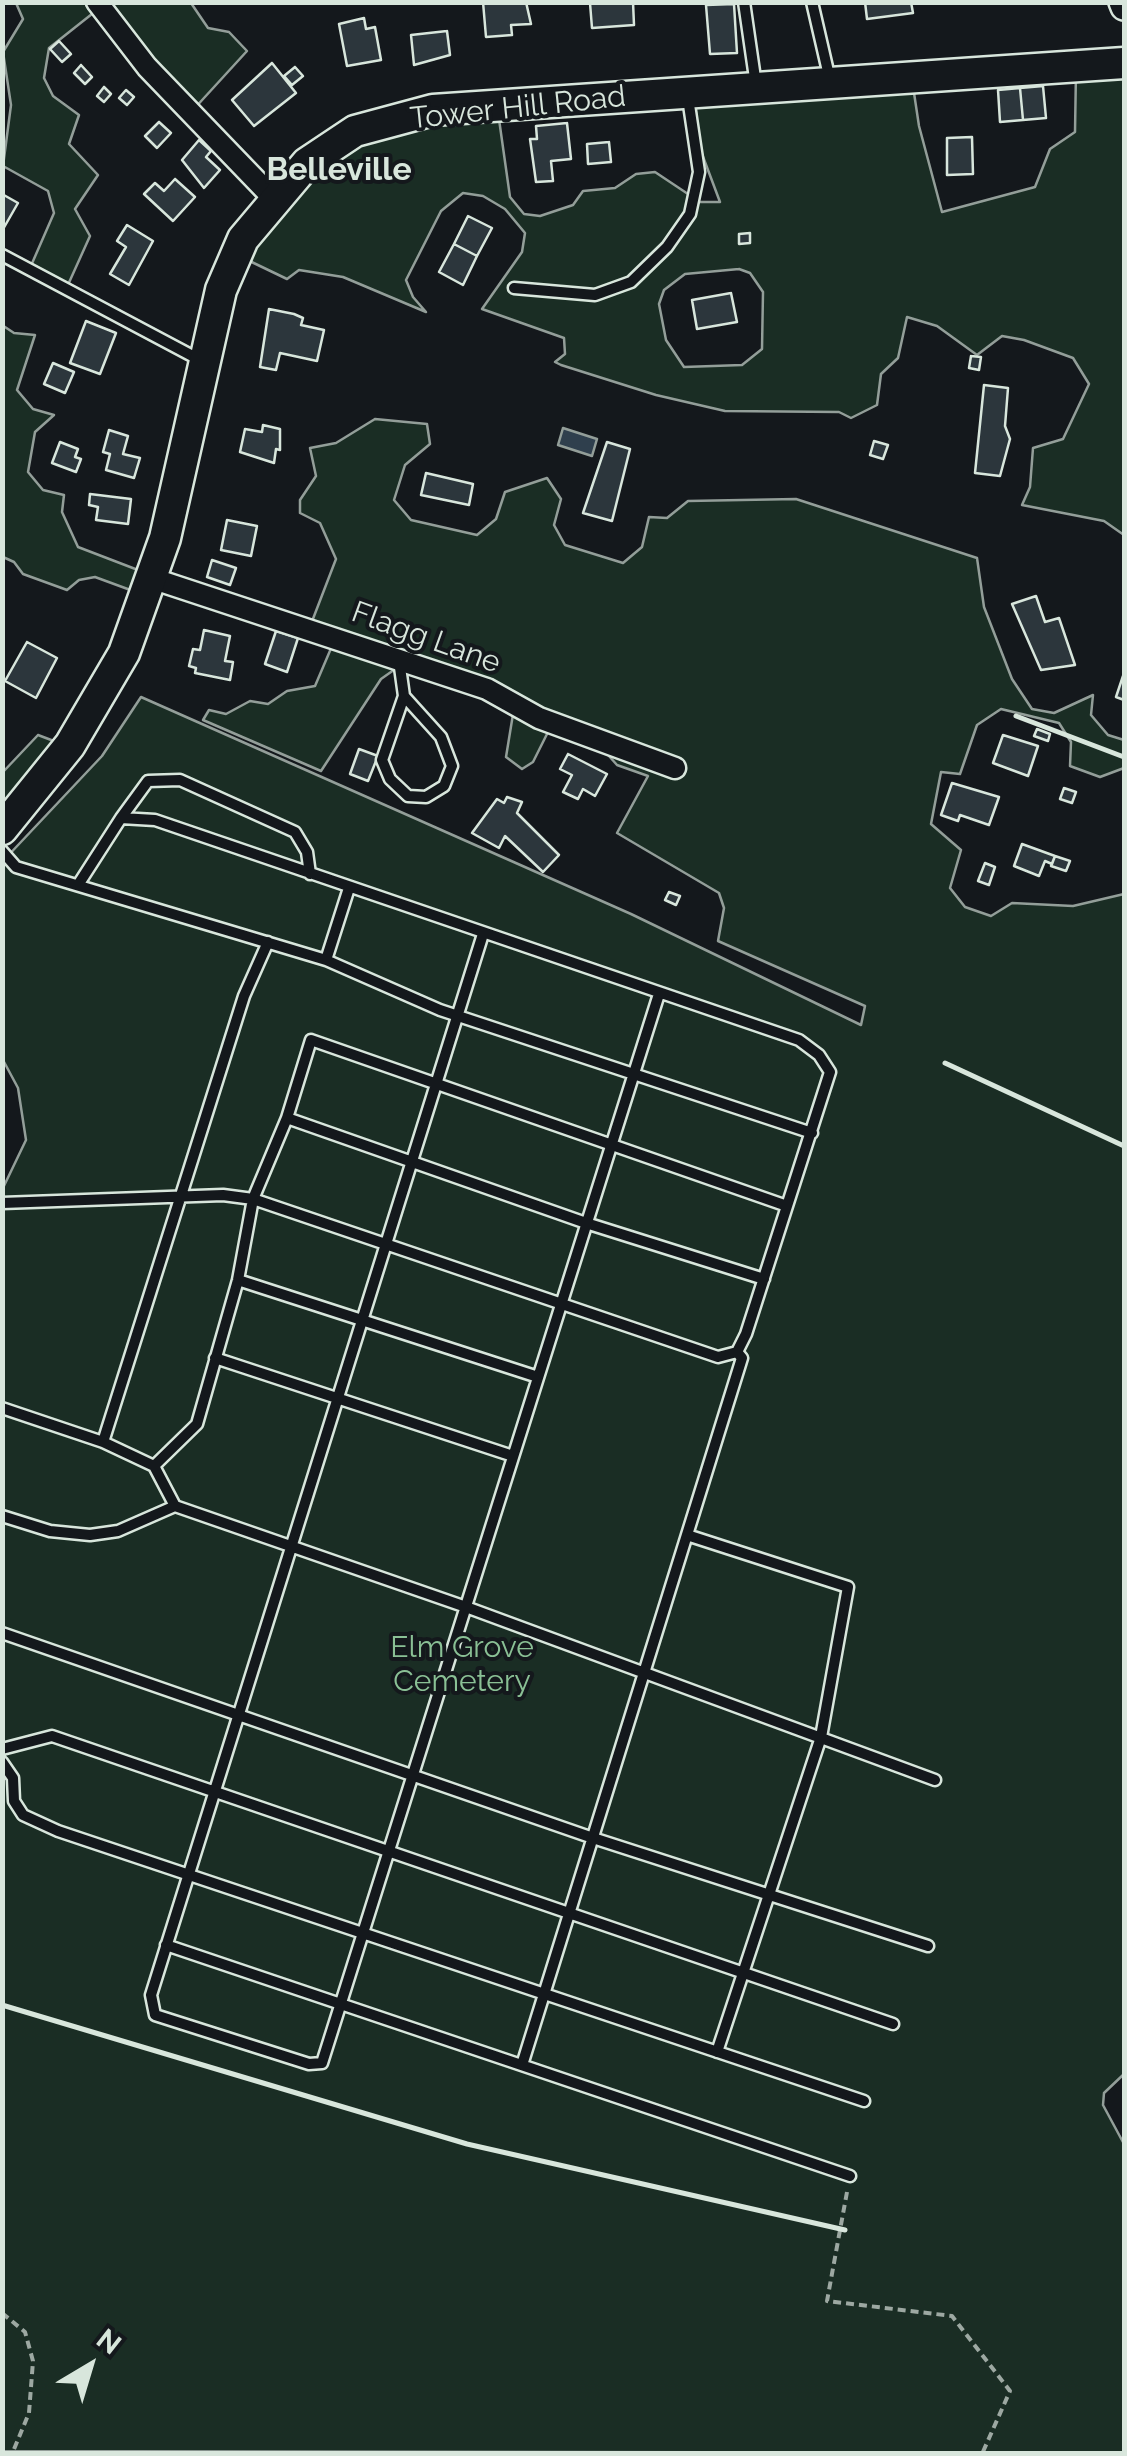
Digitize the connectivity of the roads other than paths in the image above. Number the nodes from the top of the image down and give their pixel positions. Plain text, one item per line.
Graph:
1 (97, 2) edge
2 (744, 2) edge
3 (812, 2) edge
4 (1124, 63) edge
5 (830, 80) junction
6 (756, 86) junction
7 (687, 92) junction
8 (274, 199) junction
9 (2, 255) edge
10 (514, 288) dead end
11 (203, 362) junction
12 (152, 578) junction
13 (399, 659) junction
14 (404, 696) junction
15 (675, 768) dead end
16 (121, 818) junction
17 (2, 829) edge
18 (2, 851) edge
19 (310, 874) junction
20 (78, 885) junction
21 (349, 888) junction
22 (483, 934) junction
23 (268, 942) junction
24 (326, 960) junction
25 (658, 994) junction
26 (457, 1016) junction
27 (633, 1074) junction
28 (436, 1084) junction
29 (288, 1118) junction
30 (812, 1133) junction
31 (612, 1144) junction
32 (412, 1160) junction
33 (180, 1198) junction
34 (253, 1199) junction
35 (2, 1203) edge
36 (787, 1206) junction
37 (586, 1223) junction
38 (386, 1242) junction
39 (764, 1279) junction
40 (238, 1280) junction
41 (562, 1302) junction
42 (363, 1317) junction
43 (736, 1352) junction
44 (215, 1358) junction
45 (538, 1377) junction
46 (338, 1398) junction
47 (2, 1408) edge
48 (103, 1442) junction
49 (513, 1456) junction
50 (154, 1466) junction
51 (175, 1506) junction
52 (2, 1516) edge
53 (688, 1535) junction
54 (291, 1546) junction
55 (466, 1606) junction
56 (2, 1634) edge
57 (645, 1671) junction
58 (239, 1713) junction
59 (821, 1737) junction
60 (2, 1749) edge
61 (2, 1762) edge
62 (414, 1772) junction
63 (935, 1780) dead end
64 (214, 1792) junction
65 (594, 1838) junction
66 (389, 1852) junction
67 (188, 1875) junction
68 (770, 1894) junction
69 (570, 1915) junction
70 (363, 1933) junction
71 (166, 1945) junction
72 (928, 1946) dead end
73 (743, 1973) junction
74 (546, 1994) junction
75 (341, 2004) junction
76 (893, 2024) dead end
77 (718, 2052) junction
78 (522, 2065) junction
79 (864, 2101) dead end
80 (850, 2176) road end

1 - 8 street
2 - 6 lane
3 - 5 lane
4 - 5 main road, Tower Hill Road
5 - 6 main road, Tower Hill Road
6 - 7 main road, Tower Hill Road
7 - 8 main road, Tower Hill Road
7 - 10 lane
8 - 11 main road, Tower Hill Road
9 - 11 lane
11 - 12 main road, Tower Hill Road
12 - 13 street, Flagg Lane
12 - 17 main road, Tower Hill Road
13 - 14 lane
13 - 15 street, Flagg Lane
14 - 14 lane
16 - 19 lane
16 - 19 lane
16 - 20 lane
18 - 20 lane
19 - 21 lane
20 - 23 lane
21 - 22 lane
21 - 24 lane
22 - 25 lane
22 - 26 lane
23 - 24 lane
23 - 33 lane
24 - 26 lane
25 - 27 lane
25 - 30 lane
26 - 27 lane
26 - 28 lane
27 - 30 lane
27 - 31 lane
28 - 29 lane
28 - 31 lane
28 - 32 lane
29 - 32 lane
29 - 34 lane
30 - 36 lane
31 - 36 lane
31 - 37 lane
32 - 37 lane
32 - 38 lane
33 - 34 lane
33 - 35 lane
33 - 48 lane
34 - 38 lane
34 - 40 lane
36 - 39 lane
37 - 39 lane
37 - 41 lane
38 - 41 lane
38 - 42 lane
39 - 43 lane
40 - 42 lane
40 - 44 lane
41 - 43 lane
41 - 45 lane
42 - 45 lane
42 - 46 lane
43 - 53 lane
44 - 46 lane
44 - 50 lane
45 - 49 lane
46 - 49 lane
46 - 54 lane
47 - 48 lane
48 - 50 lane
49 - 55 lane
50 - 51 lane
51 - 52 lane
51 - 54 lane
53 - 57 lane
53 - 59 lane
54 - 55 lane
54 - 58 lane
55 - 57 lane
55 - 62 lane
56 - 58 lane
57 - 59 lane
57 - 65 lane
58 - 62 lane
58 - 64 lane
59 - 63 lane
59 - 68 lane
60 - 64 lane
61 - 67 lane
62 - 65 lane
62 - 66 lane
64 - 66 lane
64 - 67 lane
65 - 68 lane
65 - 69 lane
66 - 69 lane
66 - 70 lane
67 - 70 lane
67 - 71 lane
68 - 72 lane
68 - 73 lane
69 - 73 lane
69 - 74 lane
70 - 74 lane
70 - 75 lane
71 - 75 lane
71 - 75 lane
73 - 76 lane
73 - 77 lane
74 - 77 lane
74 - 78 lane
75 - 78 lane
77 - 79 lane
78 - 80 lane

